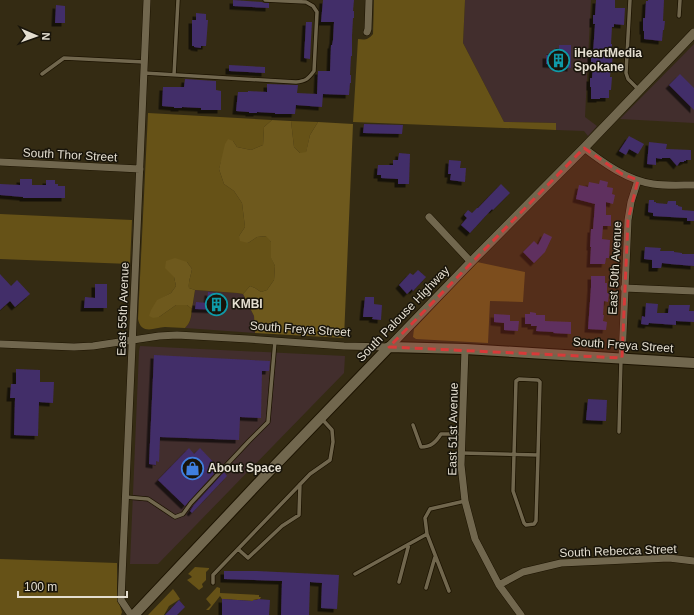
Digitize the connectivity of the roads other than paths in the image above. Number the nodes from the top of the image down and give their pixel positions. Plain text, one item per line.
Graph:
1 (147, 0) edge
2 (178, 0) edge
3 (265, 0) edge
4 (370, 0) edge
5 (630, 0) edge
6 (680, 0) edge
7 (679, 16) dead end
8 (367, 32) dead end
9 (694, 33) edge
10 (144, 62) junction
11 (144, 73) junction
12 (42, 74) dead end
13 (174, 75) junction
14 (639, 90) junction
15 (584, 148) junction
16 (0, 162) edge
17 (140, 169) junction
18 (638, 180) junction
19 (694, 186) edge
20 (429, 217) dead end
21 (471, 262) junction
22 (624, 288) junction
23 (694, 291) edge
24 (133, 340) junction
25 (275, 341) junction
26 (0, 344) edge
27 (389, 347) junction
28 (465, 349) junction
29 (622, 358) junction
30 (694, 363) edge
31 (321, 418) junction
32 (413, 425) dead end
33 (619, 432) dead end
34 (462, 434) junction
35 (462, 453) junction
36 (514, 455) junction
37 (538, 455) junction
38 (300, 484) junction
39 (126, 497) junction
40 (465, 501) junction
41 (427, 534) junction
42 (409, 544) junction
43 (238, 549) junction
44 (435, 556) junction
45 (694, 561) edge
46 (355, 574) dead end
47 (399, 582) dead end
48 (213, 583) dead end
49 (499, 585) junction
50 (426, 588) dead end
51 (448, 591) dead end
52 (133, 615) edge
53 (521, 615) edge

1 - 10 street, East 55th Avenue
2 - 13 lane
3 - 13 lane
4 - 8 street
5 - 14 lane
6 - 7 lane
9 - 14 street, South Palouse Highway
10 - 11 street, East 55th Avenue
10 - 12 lane
11 - 13 lane
11 - 17 street, East 55th Avenue
14 - 15 street, South Palouse Highway
15 - 18 street
15 - 21 street, South Palouse Highway
16 - 17 street, South Thor Street
17 - 24 street, East 55th Avenue
18 - 19 street
18 - 22 street, East 50th Avenue
20 - 21 street
21 - 27 street, South Palouse Highway
22 - 23 street
22 - 29 street, East 50th Avenue
24 - 25 street, South Freya Street
24 - 26 street, South Freya Street
24 - 39 street, East 55th Avenue
25 - 27 street, South Freya Street
25 - 39 lane
27 - 28 main road, South Freya Street
27 - 31 main road, South Palouse Highway
28 - 29 main road, South Freya Street
28 - 34 street, East 51st Avenue
29 - 30 main road, South Freya Street
29 - 33 lane
31 - 38 lane
31 - 52 main road, South Palouse Highway
32 - 34 lane
34 - 35 street, East 51st Avenue
35 - 36 lane
35 - 40 street, East 51st Avenue
36 - 37 lane
36 - 37 lane
36 - 37 lane
38 - 43 lane
38 - 43 lane
39 - 52 street, East 55th Avenue
40 - 41 lane
40 - 49 street, East 51st Avenue
41 - 42 lane
41 - 44 lane
42 - 46 lane
42 - 47 lane
43 - 48 lane
44 - 50 lane
44 - 51 lane
45 - 49 street, South Rebecca Street
49 - 53 street, East 51st Avenue

